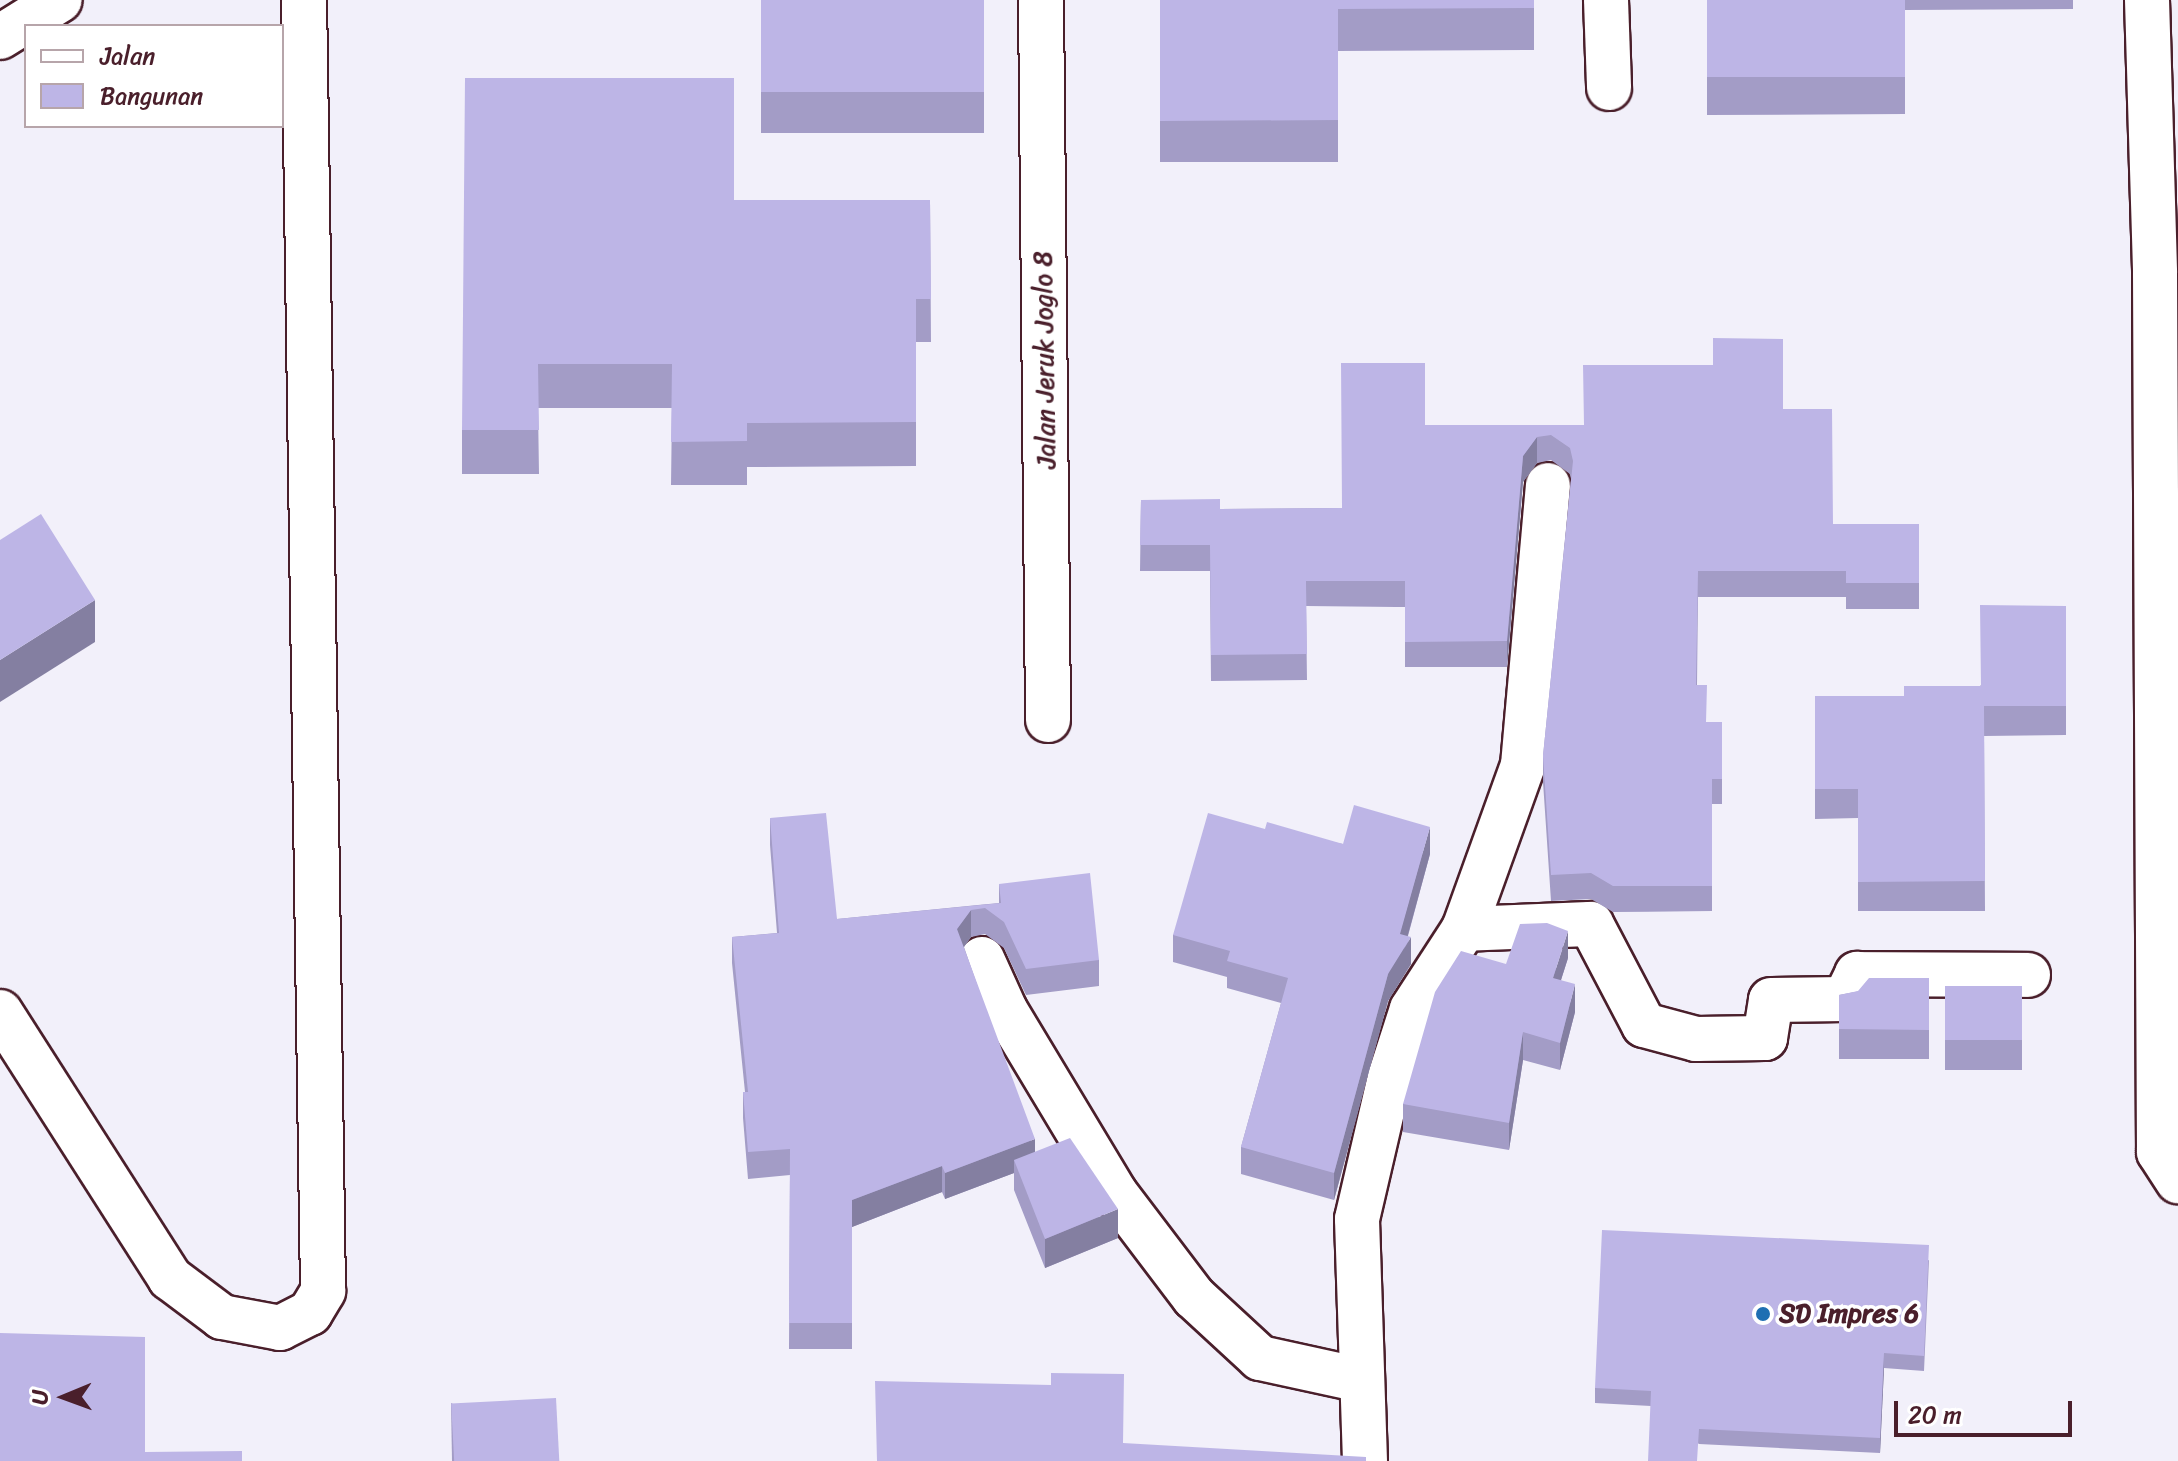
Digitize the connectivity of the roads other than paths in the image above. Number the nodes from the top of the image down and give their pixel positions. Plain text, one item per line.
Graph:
1 (60, 0) edge
2 (304, 0) edge
3 (1041, 0) edge
4 (1606, 0) edge
5 (2147, 0) edge
6 (0, 37) edge
7 (1609, 88) dead end
8 (1548, 485) dead end
9 (1048, 720) dead end
10 (1464, 929) junction
11 (982, 959) dead end
12 (2028, 975) dead end
13 (0, 1012) edge
14 (2178, 1181) edge
15 (1361, 1380) junction
16 (1365, 1461) edge

1 - 6 street
2 - 13 street
3 - 9 street, Jalan Jeruk Joglo 8
4 - 7 street
5 - 14 street
8 - 10 street
10 - 12 street
10 - 15 street
11 - 15 street
15 - 16 street

